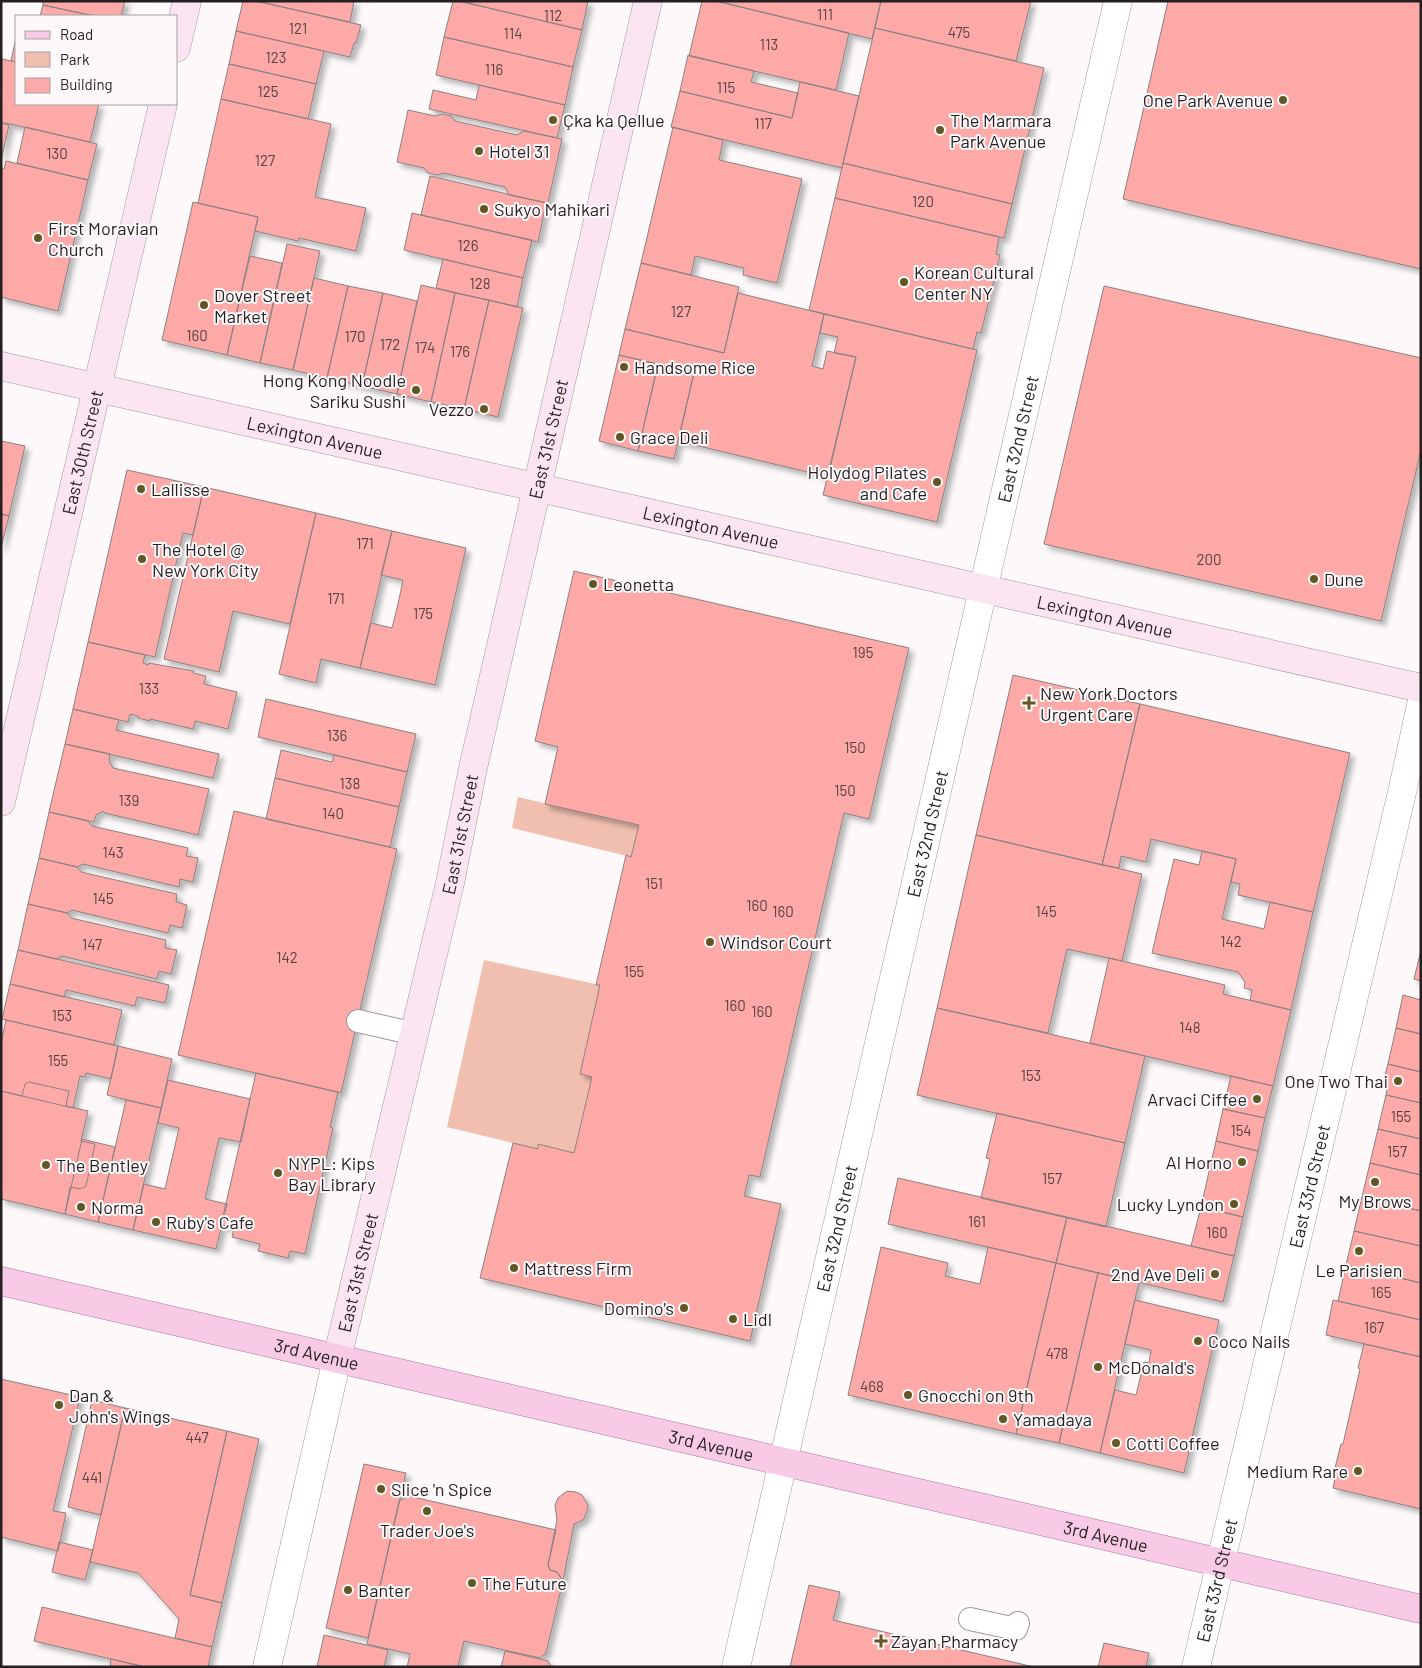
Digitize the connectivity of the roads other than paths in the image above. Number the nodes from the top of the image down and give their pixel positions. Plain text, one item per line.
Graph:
1 (187, 1) edge
2 (648, 1) edge
3 (1118, 1) edge
4 (178, 39) edge
5 (163, 105) edge
6 (1, 366) edge
7 (97, 388) junction
8 (537, 488) junction
9 (983, 589) junction
10 (1421, 688) edge
11 (1421, 705) edge
12 (1, 802) edge
13 (358, 1021) dead end
14 (415, 1034) junction
15 (1, 1281) edge
16 (337, 1359) junction
17 (783, 1462) junction
18 (1220, 1563) junction
19 (1421, 1609) edge
20 (970, 1619) dead end
21 (1018, 1623) dead end
22 (267, 1667) edge
23 (736, 1667) edge
24 (1196, 1667) edge

1 - 4 street
2 - 8 street, East 31st Street
3 - 9 street, East 32nd Street
5 - 7 street, East 30th Street
6 - 7 street, Lexington Avenue
7 - 8 street, Lexington Avenue
7 - 12 street, East 30th Street
8 - 9 street, Lexington Avenue
8 - 14 street, East 31st Street
9 - 10 street, Lexington Avenue
9 - 17 street, East 32nd Street
11 - 18 street, East 33rd Street
13 - 14 lane
14 - 16 street, East 31st Street
15 - 16 main road, 3rd Avenue
16 - 17 main road, 3rd Avenue
16 - 22 street, East 31st Street
17 - 18 main road, 3rd Avenue
17 - 23 street, East 32nd Street
18 - 19 main road, 3rd Avenue
18 - 24 street, East 33rd Street
20 - 21 lane

